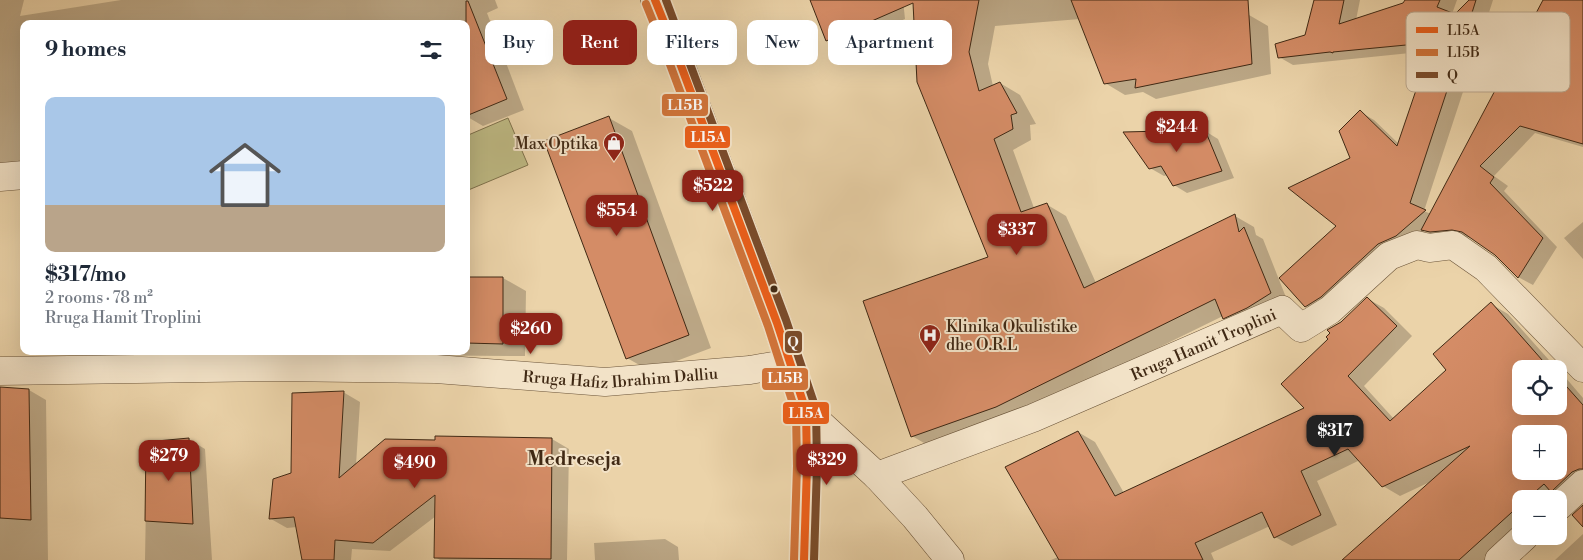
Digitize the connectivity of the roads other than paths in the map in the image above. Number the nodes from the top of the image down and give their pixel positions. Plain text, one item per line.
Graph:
1 (655, 0) edge
2 (20, 175) edge
3 (0, 177) edge
4 (790, 363) junction
5 (1583, 368) edge
6 (0, 371) edge
7 (806, 412) junction
8 (877, 476) junction
9 (1583, 484) edge
10 (1567, 499) edge
11 (1515, 545) edge
12 (804, 560) edge
13 (950, 560) edge
14 (1499, 560) edge

1 - 4 street
2 - 3 street
4 - 6 street, Rruga Hafiz Ibrahim Dalliu
4 - 7 street
5 - 8 street, Rruga Hamit Troplini
7 - 8 street
7 - 12 street
8 - 13 street
9 - 10 street
11 - 14 street

